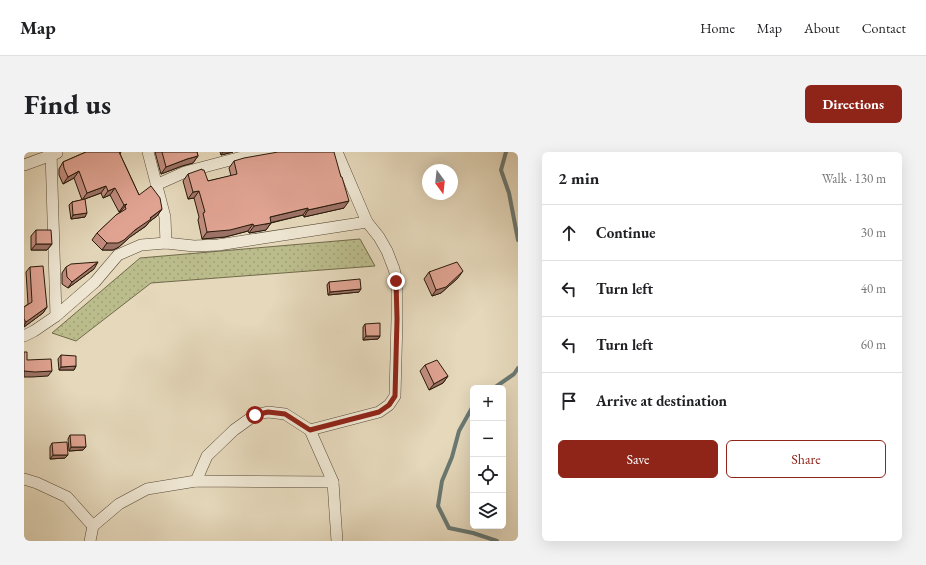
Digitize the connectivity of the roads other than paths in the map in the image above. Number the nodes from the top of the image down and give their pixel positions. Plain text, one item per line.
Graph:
1 (148, 152) edge
2 (273, 152) edge
3 (337, 152) edge
4 (54, 153) edge
5 (24, 165) edge
6 (156, 185) junction
7 (367, 222) junction
8 (166, 243) junction
9 (56, 316) junction
10 (24, 336) edge
11 (310, 430) junction
12 (24, 479) edge
13 (196, 482) junction
14 (333, 482) junction
15 (93, 526) junction
16 (90, 541) edge
17 (337, 541) edge

1 - 6 street
2 - 6 street
3 - 7 street
4 - 5 street
4 - 9 street
6 - 8 street
7 - 8 street
7 - 11 street
8 - 9 street
9 - 10 street
11 - 13 street
11 - 14 street
12 - 15 street
13 - 14 street
13 - 15 street
14 - 17 street
15 - 16 street

